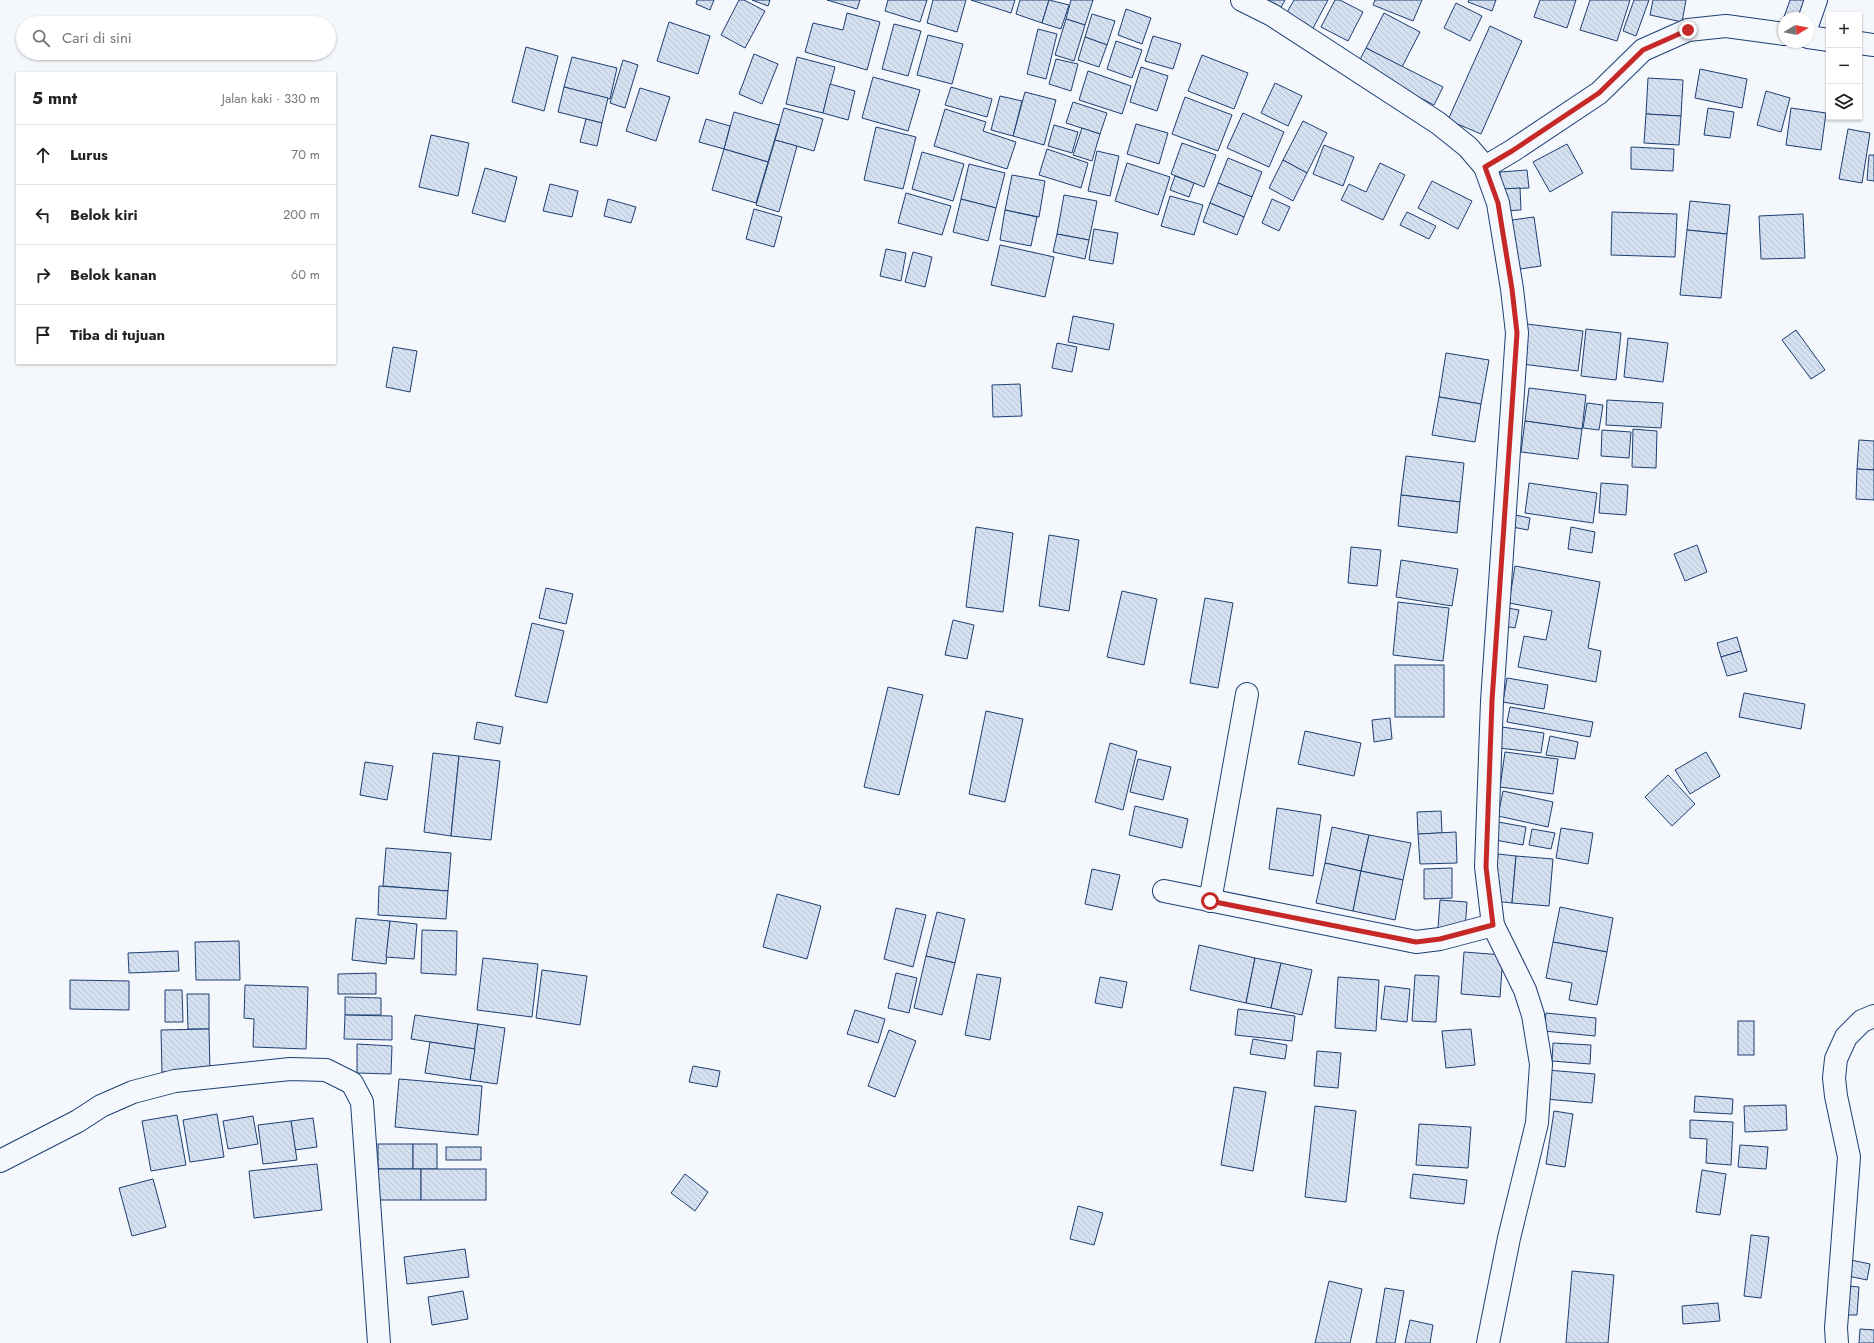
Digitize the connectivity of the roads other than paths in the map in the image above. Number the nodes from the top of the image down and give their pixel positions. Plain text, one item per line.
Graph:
1 (1242, 0) edge
2 (1816, 0) edge
3 (1812, 12) edge
4 (1778, 33) edge
5 (1814, 39) edge
6 (1826, 40) edge
7 (1862, 43) edge
8 (1874, 45) edge
9 (1485, 167) junction
10 (1247, 694) dead end
11 (1164, 891) dead end
12 (1210, 901) junction
13 (1493, 925) junction
14 (1874, 1016) edge
15 (0, 1161) edge
16 (379, 1343) edge
17 (1488, 1343) edge
18 (1837, 1343) edge

1 - 9 street
2 - 3 street
4 - 9 street
5 - 6 street
7 - 8 street
9 - 13 street
10 - 12 street
11 - 12 street
12 - 13 street
13 - 17 street
14 - 18 street
15 - 16 street

